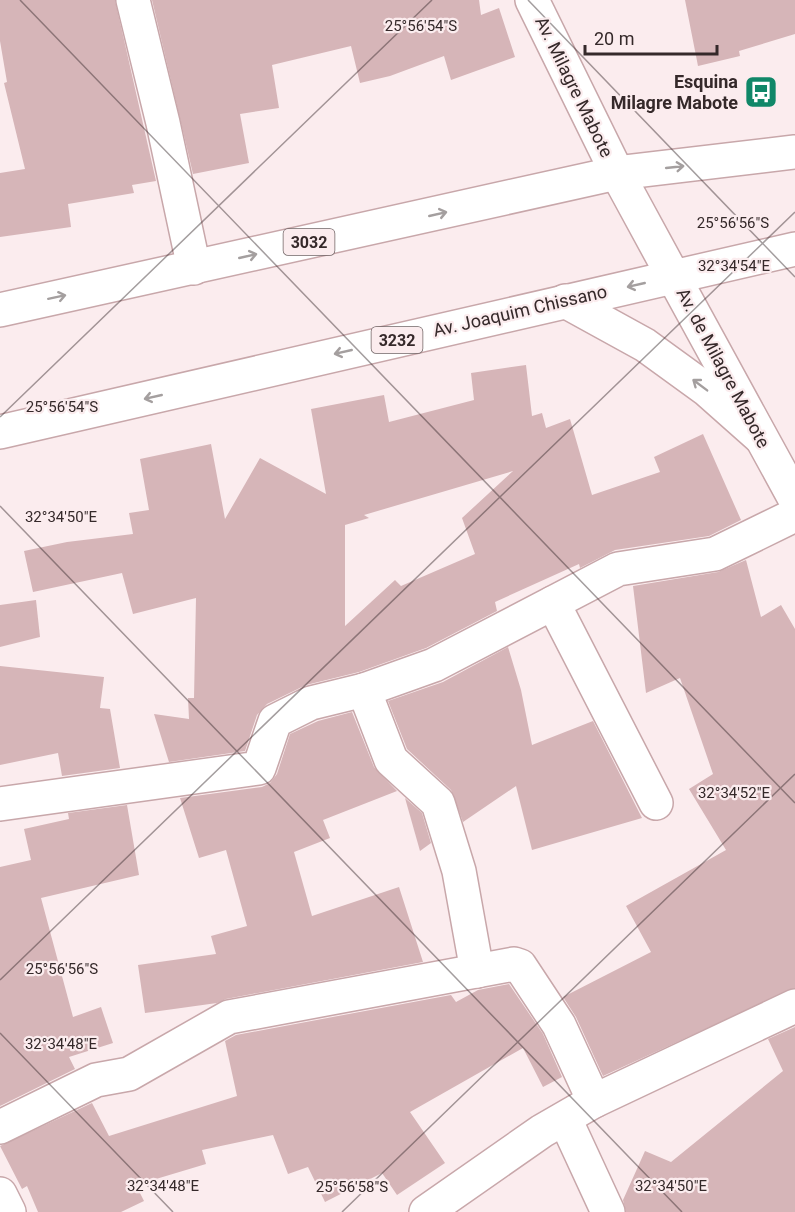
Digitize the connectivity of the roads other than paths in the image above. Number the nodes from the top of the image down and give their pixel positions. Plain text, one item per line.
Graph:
1 (133, 0) edge
2 (532, 0) edge
3 (787, 154) edge
4 (617, 173) junction
5 (795, 249) edge
6 (194, 268) junction
7 (673, 276) junction
8 (564, 301) junction
9 (0, 310) edge
10 (0, 432) edge
11 (760, 437) junction
12 (795, 500) edge
13 (795, 515) edge
14 (553, 603) junction
15 (364, 690) junction
16 (656, 802) dead end
17 (0, 804) edge
18 (477, 971) junction
19 (795, 1006) edge
20 (594, 1101) junction
21 (565, 1119) junction
22 (0, 1127) edge
23 (0, 1194) edge
24 (9, 1212) edge
25 (426, 1212) edge
26 (608, 1212) edge

1 - 6 street
2 - 4 street, Av. Milagre Mabote
4 -> 3 street
6 -> 4 street, 3032
4 - 7 street, Av. de Milagre Mabote
5 - 7 street, Av. Joaquim Chissano / 3232
9 -> 6 street, 3032
7 -> 8 street, Av. Joaquim Chissano / 3232
7 - 11 street, Av. de Milagre Mabote
8 -> 10 street, Av. Joaquim Chissano / 3232
11 -> 8 street
11 - 12 street, Av. de Milagre Mabote
13 - 14 street
14 - 15 street
14 - 16 street
15 - 17 street
15 - 18 street
18 - 20 street
18 - 22 street
19 - 20 street
20 - 21 street
21 - 25 street
21 - 26 street
23 - 24 street

